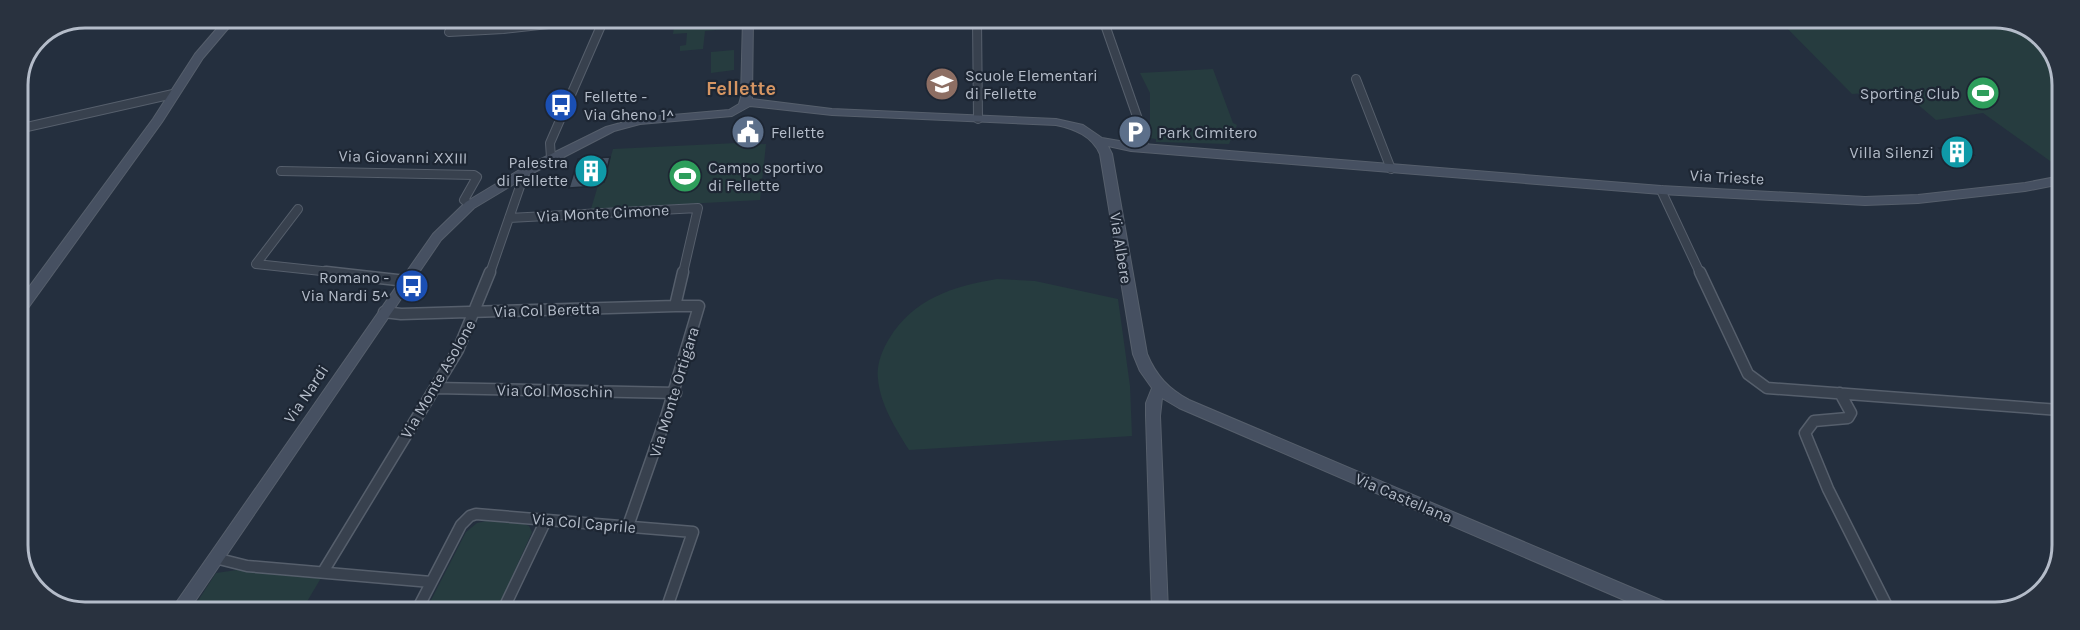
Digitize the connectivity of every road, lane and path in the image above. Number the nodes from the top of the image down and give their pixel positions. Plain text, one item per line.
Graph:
1 (223, 28) edge
2 (451, 28) edge
3 (512, 28) edge
4 (600, 28) edge
5 (748, 28) edge
6 (977, 28) edge
7 (1106, 28) edge
8 (503, 29) joint
9 (1356, 79) dead end
10 (748, 84) junction
11 (173, 94) junction
12 (742, 106) junction
13 (780, 106) junction
14 (796, 110) junction
15 (978, 119) junction
16 (28, 127) edge
17 (1099, 141) junction
18 (1137, 147) junction
19 (1106, 154) junction
20 (551, 158) junction
21 (1390, 169) junction
22 (280, 171) dead end
23 (525, 172) junction
24 (2051, 182) edge
25 (1661, 190) junction
26 (470, 205) junction
27 (698, 208) joint
28 (298, 209) dead end
29 (509, 218) junction
30 (406, 280) junction
31 (28, 298) edge
32 (675, 306) junction
33 (384, 312) junction
34 (476, 312) junction
35 (1146, 372) joint
36 (1159, 387) junction
37 (435, 388) junction
38 (676, 393) junction
39 (1840, 393) junction
40 (2052, 410) edge
41 (546, 520) junction
42 (628, 526) junction
43 (215, 558) junction
44 (323, 572) junction
45 (431, 582) junction
46 (185, 602) edge
47 (421, 602) edge
48 (507, 602) edge
49 (669, 602) edge
50 (1160, 602) edge
51 (1648, 602) edge
52 (1885, 602) edge

1 - 11 street
2 - 8 street
3 - 8 street
4 - 20 street
5 - 10 street
6 - 15 street
7 - 18 street
9 - 21 street
10 - 12 street
10 - 13 street
11 - 16 street
11 - 31 street
12 - 13 street
12 - 14 street
12 - 20 street
13 - 14 street
14 - 15 street
15 - 17 street, Via Albere
17 - 18 street, Via Trieste
17 - 19 street, Via Albere
18 - 19 street, Via Trieste
18 - 21 street, Via Trieste
19 - 35 street, Via Albere
20 - 23 street
21 - 25 street, Via Trieste
22 - 26 street, Via Giovanni XXIII
23 - 26 street
23 - 29 street, Via Monte Asolone
24 - 25 street, Via Trieste
25 - 39 street
26 - 30 street, Via Nardi
27 - 29 street, Via Monte Cimone
27 - 32 street, Via Monte Ortigara
28 - 30 street
29 - 34 street, Via Monte Asolone
30 - 33 street, Via Nardi
32 - 34 street, Via Col Beretta
32 - 38 street, Via Monte Ortigara
33 - 34 street, Via Col Beretta
33 - 43 street, Via Nardi
34 - 37 street, Via Monte Asolone
35 - 36 street, Via Castellana
36 - 50 street
36 - 51 street, Via Castellana
37 - 38 street, Via Col Moschin
37 - 44 street, Via Monte Asolone
38 - 42 street, Via Monte Ortigara
39 - 40 street
39 - 52 street
41 - 42 street, Via Col Caprile
41 - 45 street, Via Col Caprile
41 - 48 street
42 - 49 street, Via Col Caprile
43 - 44 street
43 - 46 street, Via Nardi
44 - 45 street
45 - 47 street, Via Col Caprile

